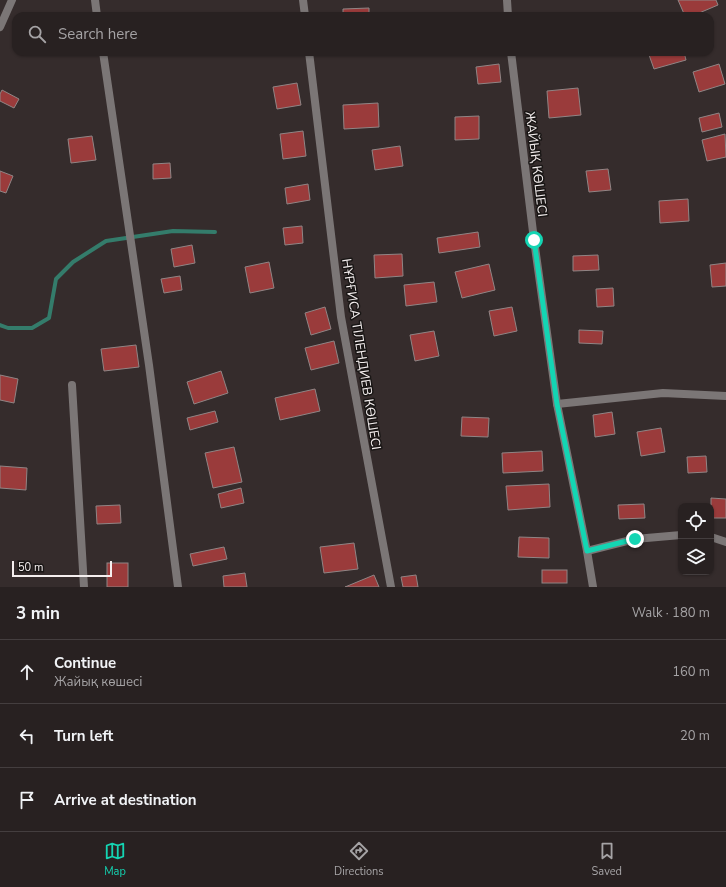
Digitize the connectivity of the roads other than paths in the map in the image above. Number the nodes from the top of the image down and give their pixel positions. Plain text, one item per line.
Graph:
1 (12, 0) edge
2 (95, 0) edge
3 (303, 0) edge
4 (507, 0) edge
5 (96, 12) edge
6 (304, 12) edge
7 (508, 12) edge
8 (0, 27) edge
9 (104, 56) edge
10 (309, 56) edge
11 (511, 56) edge
12 (72, 385) dead end
13 (726, 396) edge
14 (557, 404) junction
15 (678, 535) edge
16 (714, 538) edge
17 (726, 542) edge
18 (587, 551) junction
19 (84, 587) edge
20 (178, 587) edge
21 (390, 587) edge
22 (593, 587) edge

1 - 8 street
2 - 5 street
3 - 6 street
4 - 7 street
9 - 20 street
10 - 21 street, НҰРҒИСА ТІЛЕНДИЕВ КӨШЕСІ
11 - 14 street, ЖАЙЫҚ КӨШЕСІ
12 - 19 street
13 - 14 street
14 - 18 street, ЖАЙЫҚ КӨШЕСІ
15 - 18 street
16 - 17 street
18 - 22 street, ЖАЙЫҚ КӨШЕСІ

